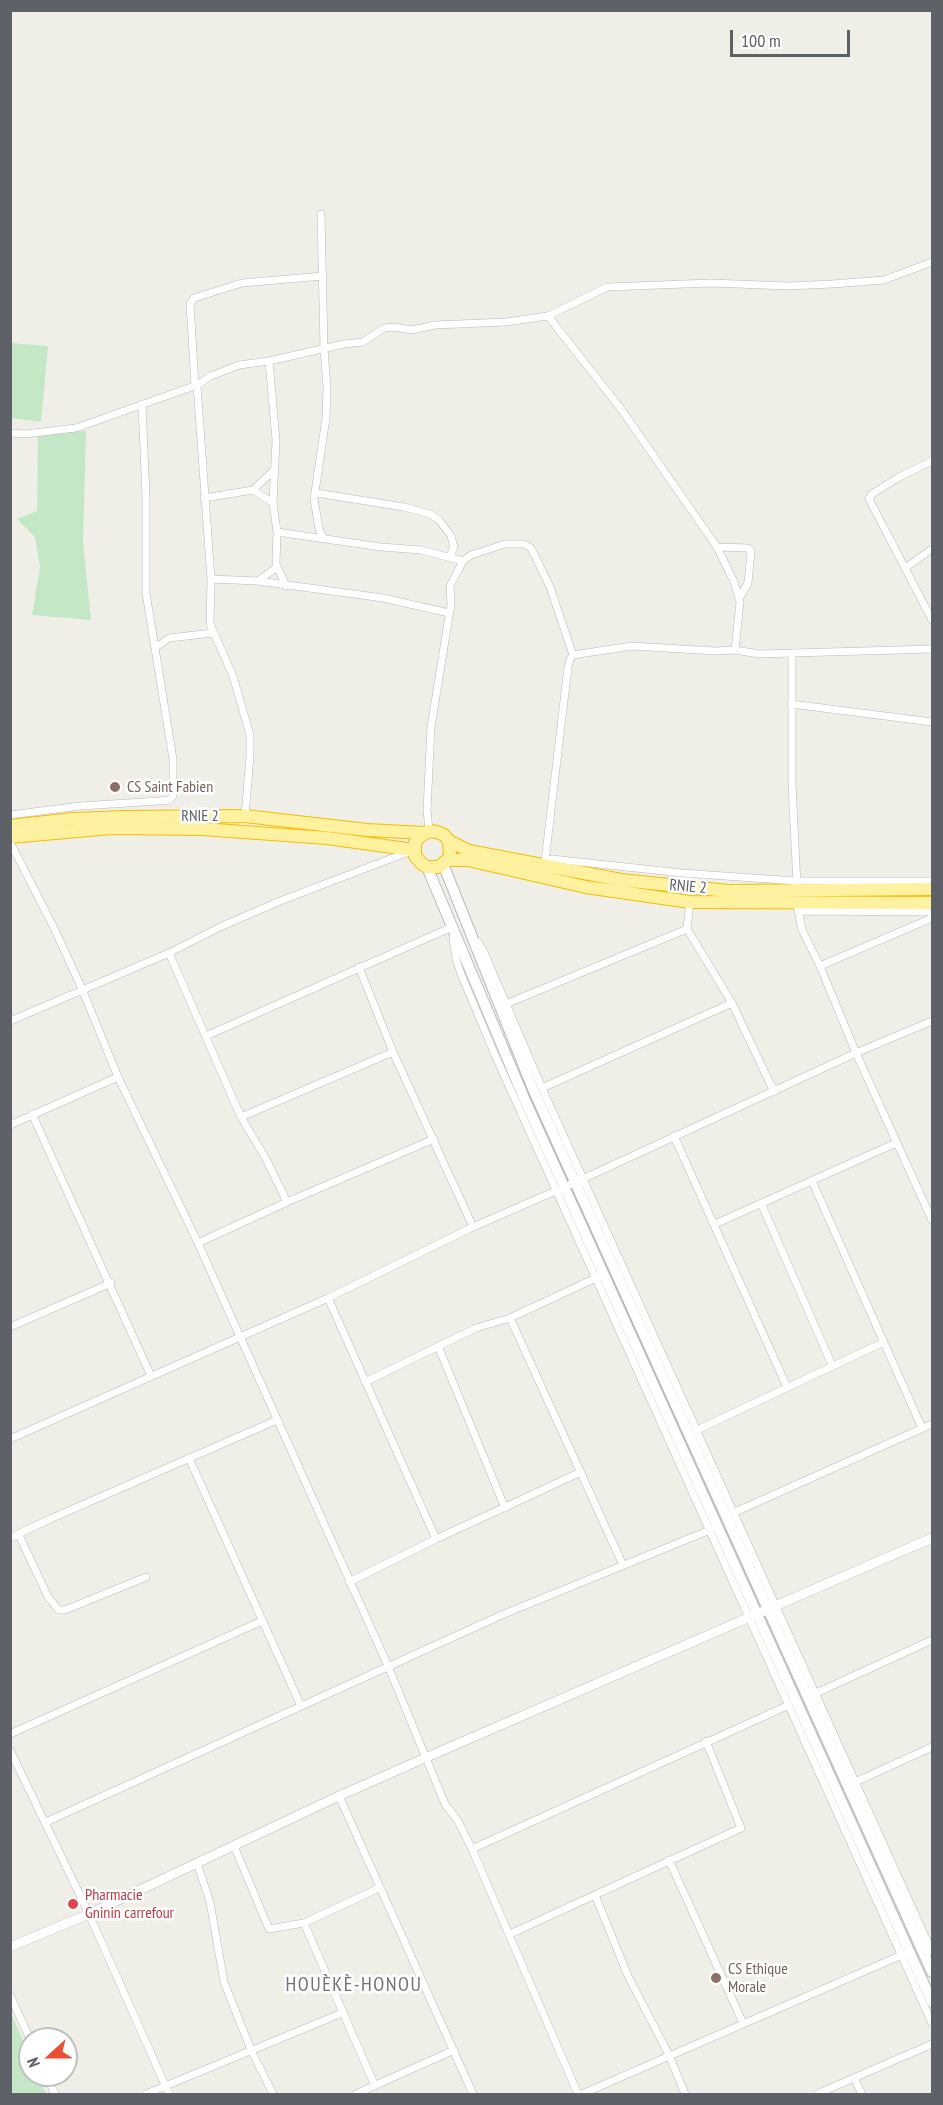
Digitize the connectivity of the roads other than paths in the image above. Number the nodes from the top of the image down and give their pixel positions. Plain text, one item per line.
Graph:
1 (321, 214) dead end
2 (933, 262) edge
3 (323, 276) junction
4 (548, 316) junction
5 (324, 349) junction
6 (269, 361) junction
7 (196, 386) junction
8 (142, 404) junction
9 (10, 433) edge
10 (933, 461) edge
11 (273, 471) junction
12 (253, 490) junction
13 (315, 493) junction
14 (204, 498) junction
15 (273, 503) junction
16 (277, 532) junction
17 (323, 537) junction
18 (717, 547) junction
19 (933, 549) edge
20 (450, 556) junction
21 (463, 561) junction
22 (277, 567) junction
23 (905, 568) junction
24 (211, 579) junction
25 (258, 581) junction
26 (286, 586) junction
27 (739, 599) junction
28 (449, 613) junction
29 (933, 620) edge
30 (213, 633) junction
31 (155, 648) junction
32 (932, 649) edge
33 (735, 650) junction
34 (792, 653) junction
35 (573, 655) junction
36 (791, 704) junction
37 (933, 722) edge
38 (10, 815) edge
39 (245, 816) junction
40 (10, 826) edge
41 (427, 832) junction
42 (10, 839) edge
43 (449, 841) junction
44 (414, 850) junction
45 (445, 862) junction
46 (542, 863) junction
47 (427, 867) junction
48 (933, 881) edge
49 (933, 889) edge
50 (797, 895) junction
51 (690, 902) junction
52 (933, 903) edge
53 (933, 912) edge
54 (933, 918) edge
55 (465, 921) junction
56 (452, 926) junction
57 (687, 929) junction
58 (169, 953) junction
59 (820, 966) junction
60 (359, 967) junction
61 (82, 989) junction
62 (732, 1003) junction
63 (506, 1004) junction
64 (10, 1021) edge
65 (933, 1021) edge
66 (206, 1036) junction
67 (393, 1052) junction
68 (855, 1053) junction
69 (118, 1077) junction
70 (542, 1088) junction
71 (774, 1092) junction
72 (32, 1114) junction
73 (241, 1117) junction
74 (10, 1125) edge
75 (674, 1136) junction
76 (434, 1139) junction
77 (896, 1143) junction
78 (812, 1180) junction
79 (580, 1181) junction
80 (561, 1189) junction
81 (287, 1202) junction
82 (761, 1203) junction
83 (933, 1220) edge
84 (715, 1224) junction
85 (472, 1227) junction
86 (198, 1243) junction
87 (600, 1276) junction
88 (111, 1283) junction
89 (328, 1298) junction
90 (510, 1318) junction
91 (10, 1327) edge
92 (239, 1337) junction
93 (884, 1342) junction
94 (438, 1346) junction
95 (832, 1365) junction
96 (151, 1376) junction
97 (365, 1382) junction
98 (787, 1387) junction
99 (277, 1420) junction
100 (933, 1424) edge
101 (922, 1428) junction
102 (697, 1430) junction
103 (10, 1439) edge
104 (189, 1458) junction
105 (581, 1472) junction
106 (505, 1508) junction
107 (735, 1512) junction
108 (710, 1530) junction
109 (19, 1534) junction
110 (10, 1538) edge
111 (933, 1538) edge
112 (436, 1539) junction
113 (623, 1565) junction
114 (146, 1577) dead end
115 (349, 1582) junction
116 (773, 1607) junction
117 (753, 1615) junction
118 (262, 1621) junction
119 (933, 1640) edge
120 (388, 1666) junction
121 (812, 1695) junction
122 (789, 1705) junction
123 (301, 1706) junction
124 (10, 1734) edge
125 (706, 1742) junction
126 (933, 1747) edge
127 (10, 1750) edge
128 (425, 1758) junction
129 (851, 1783) junction
130 (339, 1796) junction
131 (46, 1822) junction
132 (234, 1846) junction
133 (472, 1849) junction
134 (669, 1860) junction
135 (197, 1863) junction
136 (379, 1888) junction
137 (595, 1895) junction
138 (89, 1914) junction
139 (304, 1923) junction
140 (510, 1934) junction
141 (10, 1947) edge
142 (933, 1952) edge
143 (905, 1953) junction
144 (933, 1972) edge
145 (10, 1995) edge
146 (933, 2002) edge
147 (342, 2013) junction
148 (743, 2023) junction
149 (933, 2023) edge
150 (25, 2027) edge
151 (933, 2044) edge
152 (251, 2050) junction
153 (454, 2050) junction
154 (669, 2055) junction
155 (854, 2078) junction
156 (165, 2085) junction
157 (375, 2086) junction
158 (146, 2094) edge
159 (169, 2094) edge
160 (273, 2094) edge
161 (356, 2094) edge
162 (473, 2094) edge
163 (580, 2094) edge
164 (685, 2094) edge
165 (817, 2094) edge
166 (862, 2094) edge

1 - 3 street
2 - 4 street
3 - 5 street
3 - 7 street
4 - 5 street
4 - 18 street
5 - 6 street
5 - 13 street
6 - 7 street
6 - 11 street
7 - 8 street
7 - 14 street
8 - 9 street
8 - 31 street
10 - 23 street
11 - 12 street
11 - 15 street
12 - 14 street
12 - 15 street
13 - 17 street
13 - 20 street
14 - 24 street
15 - 16 street
16 - 17 street
16 - 22 street
17 - 20 street
18 - 27 street
18 - 27 street
19 - 23 street
20 - 21 street
21 - 28 street
21 - 35 street
22 - 25 street
22 - 26 street
23 - 29 street
24 - 25 street
24 - 30 street
25 - 26 street
26 - 28 street
27 - 33 street
28 - 41 street
30 - 31 street
30 - 39 street
31 - 38 street
32 - 34 street
33 - 34 street
33 - 35 street
34 - 36 street
35 - 46 street
36 - 37 street
36 - 50 street
39 - 40 highway, RNIE 2 / RNIE 2
39 - 41 highway, RNIE 2 / RNIE 2
41 - 43 highway, RNIE 2 / RNIE 2
41 - 44 highway
42 - 44 highway, RNIE 2 / RNIE 2
42 - 61 street
43 - 45 highway
43 - 46 highway, RNIE 2 / RNIE 2
44 - 47 highway
44 - 58 street
45 - 47 highway, RNIE 2 / RNIE 2
45 - 51 highway, RNIE 2 / RNIE 2
45 - 55 main road
46 - 50 highway, RNIE 2 / RNIE 2
47 - 56 main road
48 - 50 street
49 - 50 highway, RNIE 2 / RNIE 2
50 - 51 highway, RNIE 2 / RNIE 2
50 - 52 highway, RNIE 2 / RNIE 2
50 - 53 street
50 - 59 street
51 - 57 street
54 - 59 street
55 - 63 street
55 - 79 main road
56 - 60 street
56 - 80 main road
57 - 62 street
57 - 63 street
58 - 61 street
58 - 66 street
59 - 68 street
60 - 66 street
60 - 67 street
61 - 64 street
61 - 69 street
62 - 70 street
62 - 71 street
63 - 70 street
65 - 68 street
66 - 73 street
67 - 73 street
67 - 76 street
68 - 71 street
68 - 77 street
69 - 72 street
69 - 86 street
70 - 79 street
71 - 75 street
72 - 74 street
72 - 88 street
73 - 81 street
75 - 79 street
75 - 84 street
76 - 81 street
76 - 85 street
77 - 78 street
77 - 83 street
78 - 82 street
78 - 93 street
79 - 80 street
79 - 102 street
79 - 116 main road
80 - 85 street
80 - 87 main road
81 - 86 street
82 - 84 street
82 - 95 street
84 - 98 street
85 - 89 street
86 - 92 street
87 - 90 street
87 - 108 street
87 - 117 main road
88 - 91 street
88 - 96 street
89 - 92 street
89 - 97 street
90 - 94 street
90 - 105 street
92 - 96 street
92 - 99 street
93 - 95 street
93 - 101 street
94 - 97 street
94 - 106 street
95 - 98 street
96 - 103 street
97 - 112 street
98 - 102 street
99 - 104 street
99 - 115 street
100 - 101 street
101 - 107 street
102 - 107 street
104 - 109 street
104 - 118 street
105 - 106 street
105 - 113 street
106 - 112 street
107 - 116 street
108 - 113 street
108 - 117 street
109 - 110 street
109 - 114 street
111 - 116 street
112 - 115 street
113 - 120 street
115 - 120 street
116 - 117 street
116 - 121 main road
117 - 122 street
117 - 128 street
117 - 143 main road
118 - 123 street
118 - 124 street
119 - 121 street
120 - 123 street
120 - 128 street
121 - 129 main road
122 - 125 street
122 - 143 street
123 - 131 street
125 - 133 street
125 - 134 street
126 - 129 street
127 - 131 street
128 - 130 street
128 - 133 street
129 - 142 street
129 - 144 main road
130 - 132 street
130 - 136 street
131 - 138 street
132 - 135 street
132 - 139 street
133 - 140 street
134 - 137 street
134 - 148 street
135 - 138 street
135 - 152 street
136 - 139 street
136 - 153 street
137 - 140 street
137 - 154 street
138 - 141 street
138 - 156 street
139 - 147 street
140 - 163 street
143 - 146 main road
143 - 148 street
143 - 149 street
145 - 150 street
147 - 152 street
147 - 157 street
148 - 154 street
151 - 155 street
152 - 156 street
152 - 160 street
153 - 157 street
153 - 162 street
154 - 163 street
154 - 164 street
155 - 165 street
155 - 166 street
156 - 158 street
156 - 159 street
157 - 161 street

